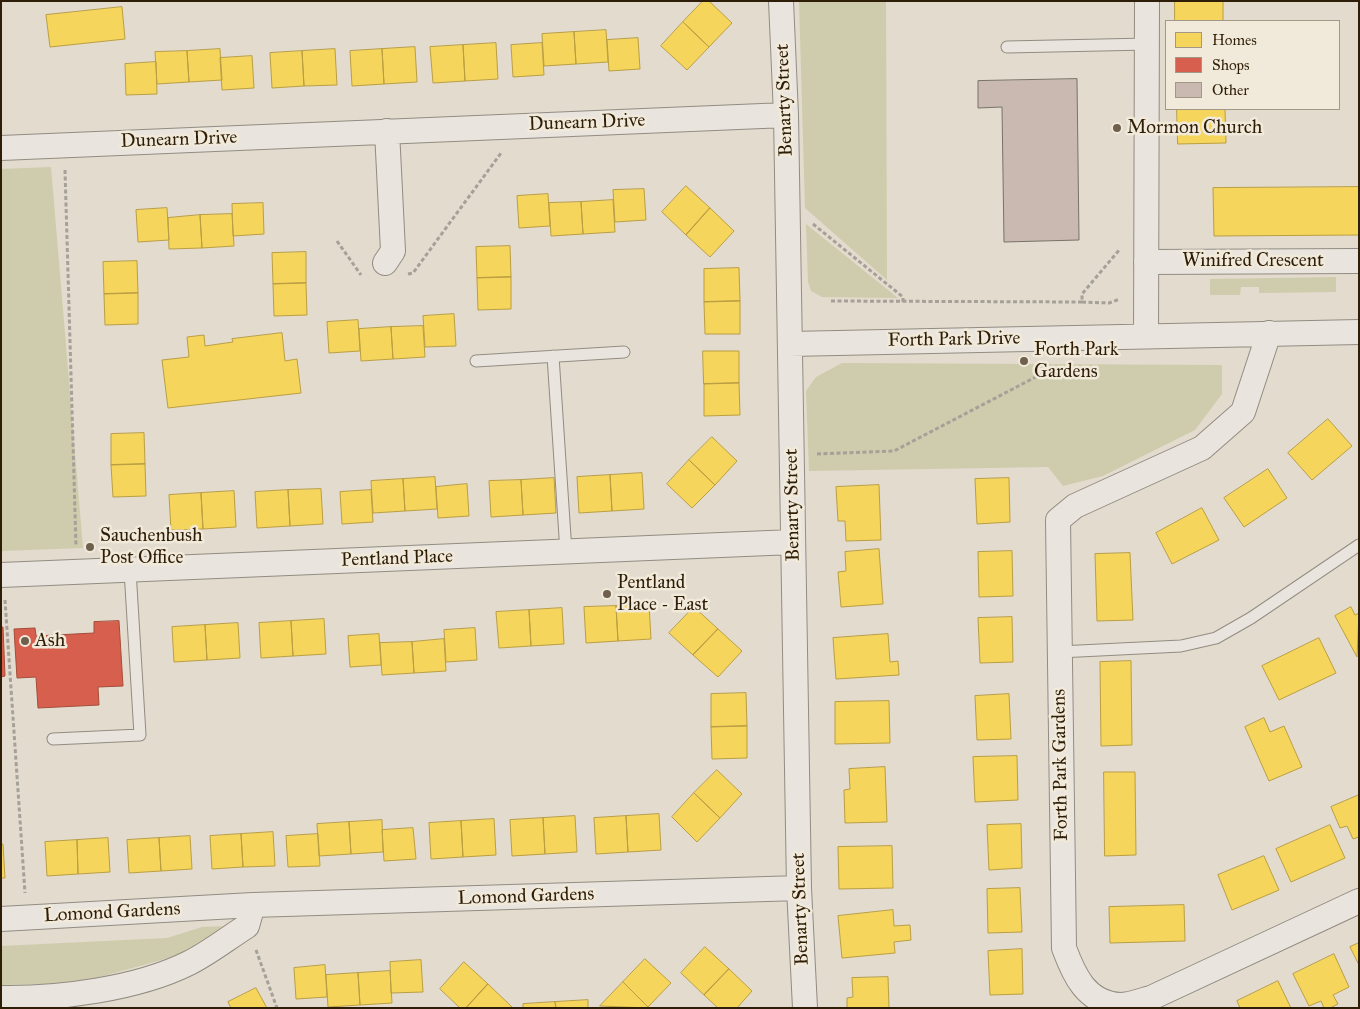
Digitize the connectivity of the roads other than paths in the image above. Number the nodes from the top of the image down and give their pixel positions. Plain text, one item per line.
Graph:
1 (781, 1) edge
2 (1147, 1) edge
3 (1148, 44) junction
4 (1007, 48) dead end
5 (786, 115) junction
6 (387, 132) junction
7 (1, 148) edge
8 (1146, 262) junction
9 (1359, 262) edge
10 (387, 271) road end
11 (1359, 332) edge
12 (1269, 333) junction
13 (1146, 336) junction
14 (790, 344) junction
15 (624, 352) dead end
16 (553, 356) junction
17 (476, 361) dead end
18 (793, 542) junction
19 (1359, 545) edge
20 (566, 552) junction
21 (130, 570) junction
22 (1, 575) edge
23 (1059, 652) junction
24 (54, 739) dead end
25 (800, 888) junction
26 (1359, 901) edge
27 (250, 916) junction
28 (1, 919) edge
29 (1, 998) edge
30 (1093, 1003) edge
31 (805, 1008) edge

1 - 5 street, Benarty Street
2 - 3 street
3 - 4 lane
3 - 8 street
5 - 6 street, Dunearn Drive
5 - 14 street, Benarty Street
6 - 7 street, Dunearn Drive
6 - 10 street
8 - 9 street, Winifred Crescent
8 - 13 street
11 - 12 street, Forth Park Drive
12 - 13 street, Forth Park Drive
12 - 23 street, Forth Park Gardens
13 - 14 street, Forth Park Drive
14 - 18 street, Benarty Street
15 - 16 lane
16 - 17 lane
16 - 20 lane
18 - 20 street, Pentland Place
18 - 25 street, Benarty Street
19 - 23 lane
20 - 21 street, Pentland Place
21 - 22 street, Pentland Place
21 - 24 lane
23 - 30 street, Forth Park Gardens
25 - 27 street, Lomond Gardens
25 - 31 street, Benarty Street
26 - 30 street, Forth Park Gardens
27 - 28 street, Lomond Gardens
27 - 29 street, Lomond Gardens

